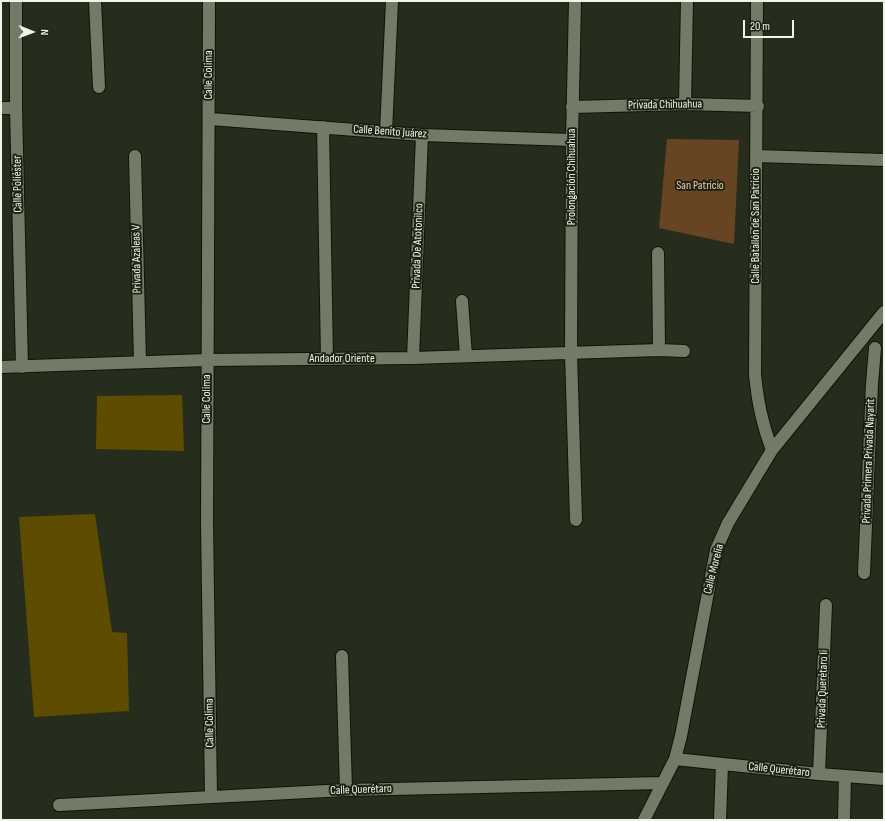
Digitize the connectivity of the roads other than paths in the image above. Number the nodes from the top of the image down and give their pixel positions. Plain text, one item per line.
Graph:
1 (16, 1) edge
2 (95, 1) edge
3 (209, 1) edge
4 (392, 1) edge
5 (575, 1) edge
6 (687, 1) edge
7 (757, 1) edge
8 (99, 87) dead end
9 (685, 104) junction
10 (758, 106) junction
11 (572, 107) junction
12 (1, 108) edge
13 (16, 108) junction
14 (210, 119) junction
15 (323, 127) junction
16 (386, 132) junction
17 (422, 135) junction
18 (572, 140) junction
19 (135, 156) dead end
20 (756, 156) junction
21 (884, 160) edge
22 (658, 253) dead end
23 (462, 301) dead end
24 (884, 312) edge
25 (863, 339) junction
26 (659, 350) junction
27 (684, 351) dead end
28 (880, 352) edge
29 (571, 353) junction
30 (466, 356) junction
31 (413, 358) junction
32 (327, 359) junction
33 (207, 360) junction
34 (140, 362) junction
35 (1, 367) edge
36 (22, 367) junction
37 (772, 450) junction
38 (576, 520) dead end
39 (864, 573) dead end
40 (826, 605) dead end
41 (342, 656) dead end
42 (675, 759) junction
43 (722, 764) junction
44 (819, 774) junction
45 (845, 776) junction
46 (884, 779) edge
47 (663, 783) junction
48 (346, 790) junction
49 (211, 796) junction
50 (59, 805) dead end
51 (644, 820) edge
52 (720, 820) edge
53 (844, 820) edge

1 - 13 street, Calle Poliéster
2 - 8 street
3 - 14 street, Calle Colima
4 - 16 street
5 - 11 street, Prolongación Chihuahua
6 - 9 street
7 - 10 street, Calle Batallón de San Patricio
9 - 10 street, Privada Chihuahua
9 - 11 street, Privada Chihuahua
10 - 20 street, Calle Batallón de San Patricio
11 - 18 street, Prolongación Chihuahua
12 - 13 street
13 - 36 street, Calle Poliéster
14 - 15 street, Calle Benito Juárez
14 - 33 street, Calle Colima
15 - 16 street, Calle Benito Juárez
15 - 32 street
16 - 17 street, Calle Benito Juárez
17 - 18 street, Calle Benito Juárez
17 - 31 street, Privada De Atotonilco
18 - 29 street, Prolongación Chihuahua
19 - 34 street, Privada Azaleas V
20 - 21 street
20 - 37 street, Calle Batallón de San Patricio
22 - 26 street
23 - 30 street
24 - 25 street, Calle Morelia
25 - 28 street
25 - 37 street, Calle Morelia
26 - 27 street, Andador Oriente
26 - 29 street, Andador Oriente
28 - 39 street, Privada Primera Privada Nayarit
29 - 30 street, Andador Oriente
29 - 38 street
30 - 31 street, Andador Oriente
31 - 32 street, Andador Oriente
32 - 33 street, Andador Oriente
33 - 34 street, Andador Oriente
33 - 49 street, Calle Colima
34 - 36 street, Andador Oriente
35 - 36 street, Andador Oriente
37 - 42 street, Calle Morelia
40 - 44 street, Privada Querétaro Ii
41 - 48 street
42 - 43 street, Calle Querétaro
42 - 47 street, Calle Morelia
43 - 44 street, Calle Querétaro
43 - 52 street
44 - 45 street, Calle Querétaro
45 - 46 street, Calle Querétaro
45 - 53 street
47 - 48 street, Calle Querétaro
47 - 51 street, Calle Morelia
48 - 49 street, Calle Querétaro
49 - 50 street, Calle Querétaro

